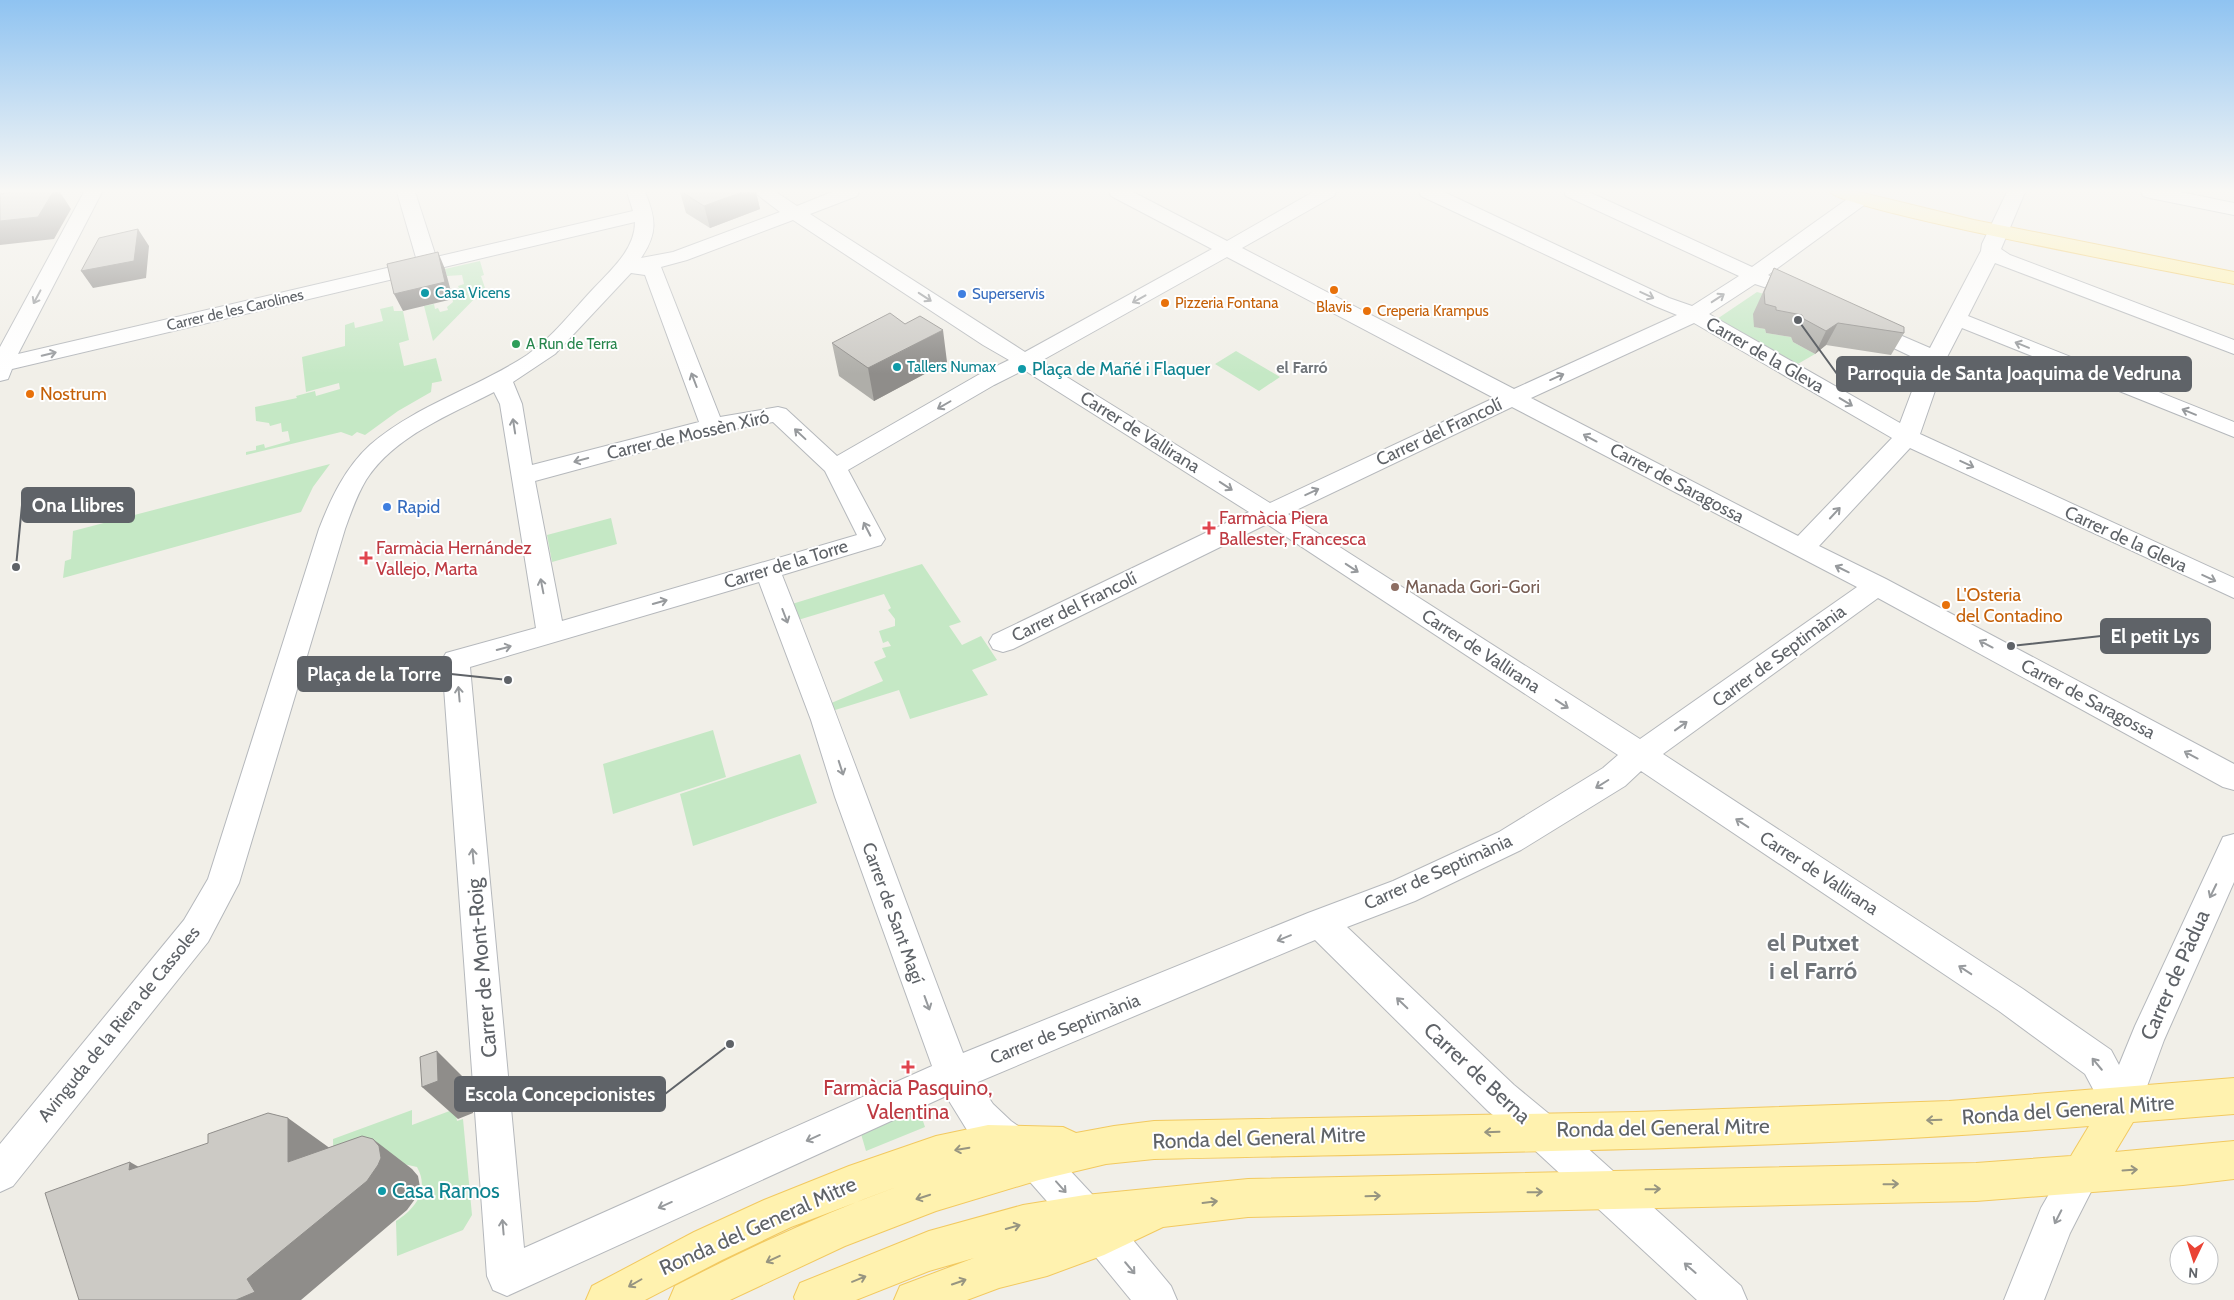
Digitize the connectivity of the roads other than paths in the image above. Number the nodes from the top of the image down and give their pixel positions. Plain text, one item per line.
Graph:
1 (61, 253) edge
2 (425, 253) edge
3 (483, 253) edge
4 (634, 253) edge
5 (689, 253) edge
6 (858, 253) edge
7 (1220, 253) edge
8 (1234, 253) edge
9 (1557, 253) edge
10 (1703, 253) edge
11 (1785, 253) edge
12 (1989, 253) edge
13 (2000, 253) edge
14 (2070, 253) edge
15 (427, 266) junction
16 (625, 266) junction
17 (1753, 276) junction
18 (2234, 278) edge
19 (1786, 291) edge
20 (1694, 314) junction
21 (1848, 319) edge
22 (1957, 319) junction
23 (2234, 348) edge
24 (1935, 359) junction
25 (1025, 360) junction
26 (0, 368) edge
27 (500, 379) junction
28 (1512, 397) junction
29 (712, 426) junction
30 (2234, 430) edge
31 (1906, 437) junction
32 (835, 467) junction
33 (522, 476) junction
34 (1268, 513) junction
35 (1802, 548) junction
36 (767, 570) junction
37 (1877, 586) junction
38 (2234, 589) edge
39 (551, 634) junction
40 (1003, 642) dead end
41 (456, 660) joint
42 (1640, 754) junction
43 (2234, 778) edge
44 (2234, 847) edge
45 (1320, 923) junction
46 (953, 1075) junction
47 (2234, 1096) edge
48 (2122, 1106) junction
49 (1540, 1131) junction
50 (1023, 1152) junction
51 (2234, 1160) edge
52 (0, 1173) edge
53 (2081, 1174) junction
54 (1604, 1190) junction
55 (1094, 1225) junction
56 (814, 1297) dead end
57 (606, 1300) edge
58 (690, 1300) edge
59 (914, 1300) edge
60 (1156, 1300) edge
61 (1727, 1300) edge
62 (2024, 1300) edge

1 -> 26 street
2 - 15 street
3 - 15 street, Carrer de les Carolines
4 - 16 street, Avinguda de la Riera de Cassoles
5 - 16 street
6 -> 25 street, Carrer de Vallirana
7 -> 25 street
8 - 28 street, Carrer de Saragossa
9 -> 20 street, Carrer de la Gleva
10 - 17 street
11 - 17 street, Carrer del Francolí
12 - 22 street
13 - 23 street
14 - 18 main road
26 -> 15 street, Carrer de les Carolines
16 - 27 street, Avinguda de la Riera de Cassoles
29 -> 16 street
17 - 19 street
20 -> 17 street, Carrer del Francolí
28 -> 20 street, Carrer del Francolí
20 -> 31 street, Carrer de la Gleva
21 - 24 street
22 - 24 street
30 -> 22 street
24 - 31 street
25 -> 32 street
25 -> 34 street, Carrer de Vallirana
33 -> 27 street
27 - 52 street, Avinguda de la Riera de Cassoles
34 -> 28 street, Carrer del Francolí
35 -> 28 street, Carrer de Saragossa
32 -> 29 street, Carrer de Mossèn Xiró
29 -> 33 street, Carrer de Mossèn Xiró
35 -> 31 street
31 -> 38 street, Carrer de la Gleva
36 -> 32 street, Carrer de la Torre
39 -> 33 street
34 - 40 street, Carrer del Francolí
34 -> 42 street, Carrer de Vallirana
37 -> 35 street, Carrer de Saragossa
39 -> 36 street, Carrer de la Torre
36 -> 46 street, Carrer de Sant Magí
42 -> 37 street, Carrer de Septimània
43 -> 37 street, Carrer de Saragossa
41 -> 39 street, Carrer de la Torre
46 -> 41 street, Carrer de Mont-Roig
42 -> 45 street, Carrer de Septimània
48 -> 42 street, Carrer de Vallirana
44 -> 48 street, Carrer de Pàdua
45 -> 46 street, Carrer de Septimània
49 -> 45 street, Carrer de Berna
46 - 50 street, Carrer de Sant Magí
47 - 48 main road, Ronda del General Mitre
48 -> 49 main road, Ronda del General Mitre
48 - 53 main road
49 -> 50 main road, Ronda del General Mitre
49 - 54 street, Carrer de Berna
50 -> 55 street, Carrer de Sant Magí
50 -> 57 main road, Ronda del General Mitre
50 -> 58 main road, Ronda del General Mitre
53 -> 51 main road
54 -> 53 main road
53 -> 62 street
55 -> 54 main road
61 -> 54 street, Carrer de Berna
56 -> 55 main road
59 -> 55 main road
55 -> 60 street, Carrer de Sant Magí

